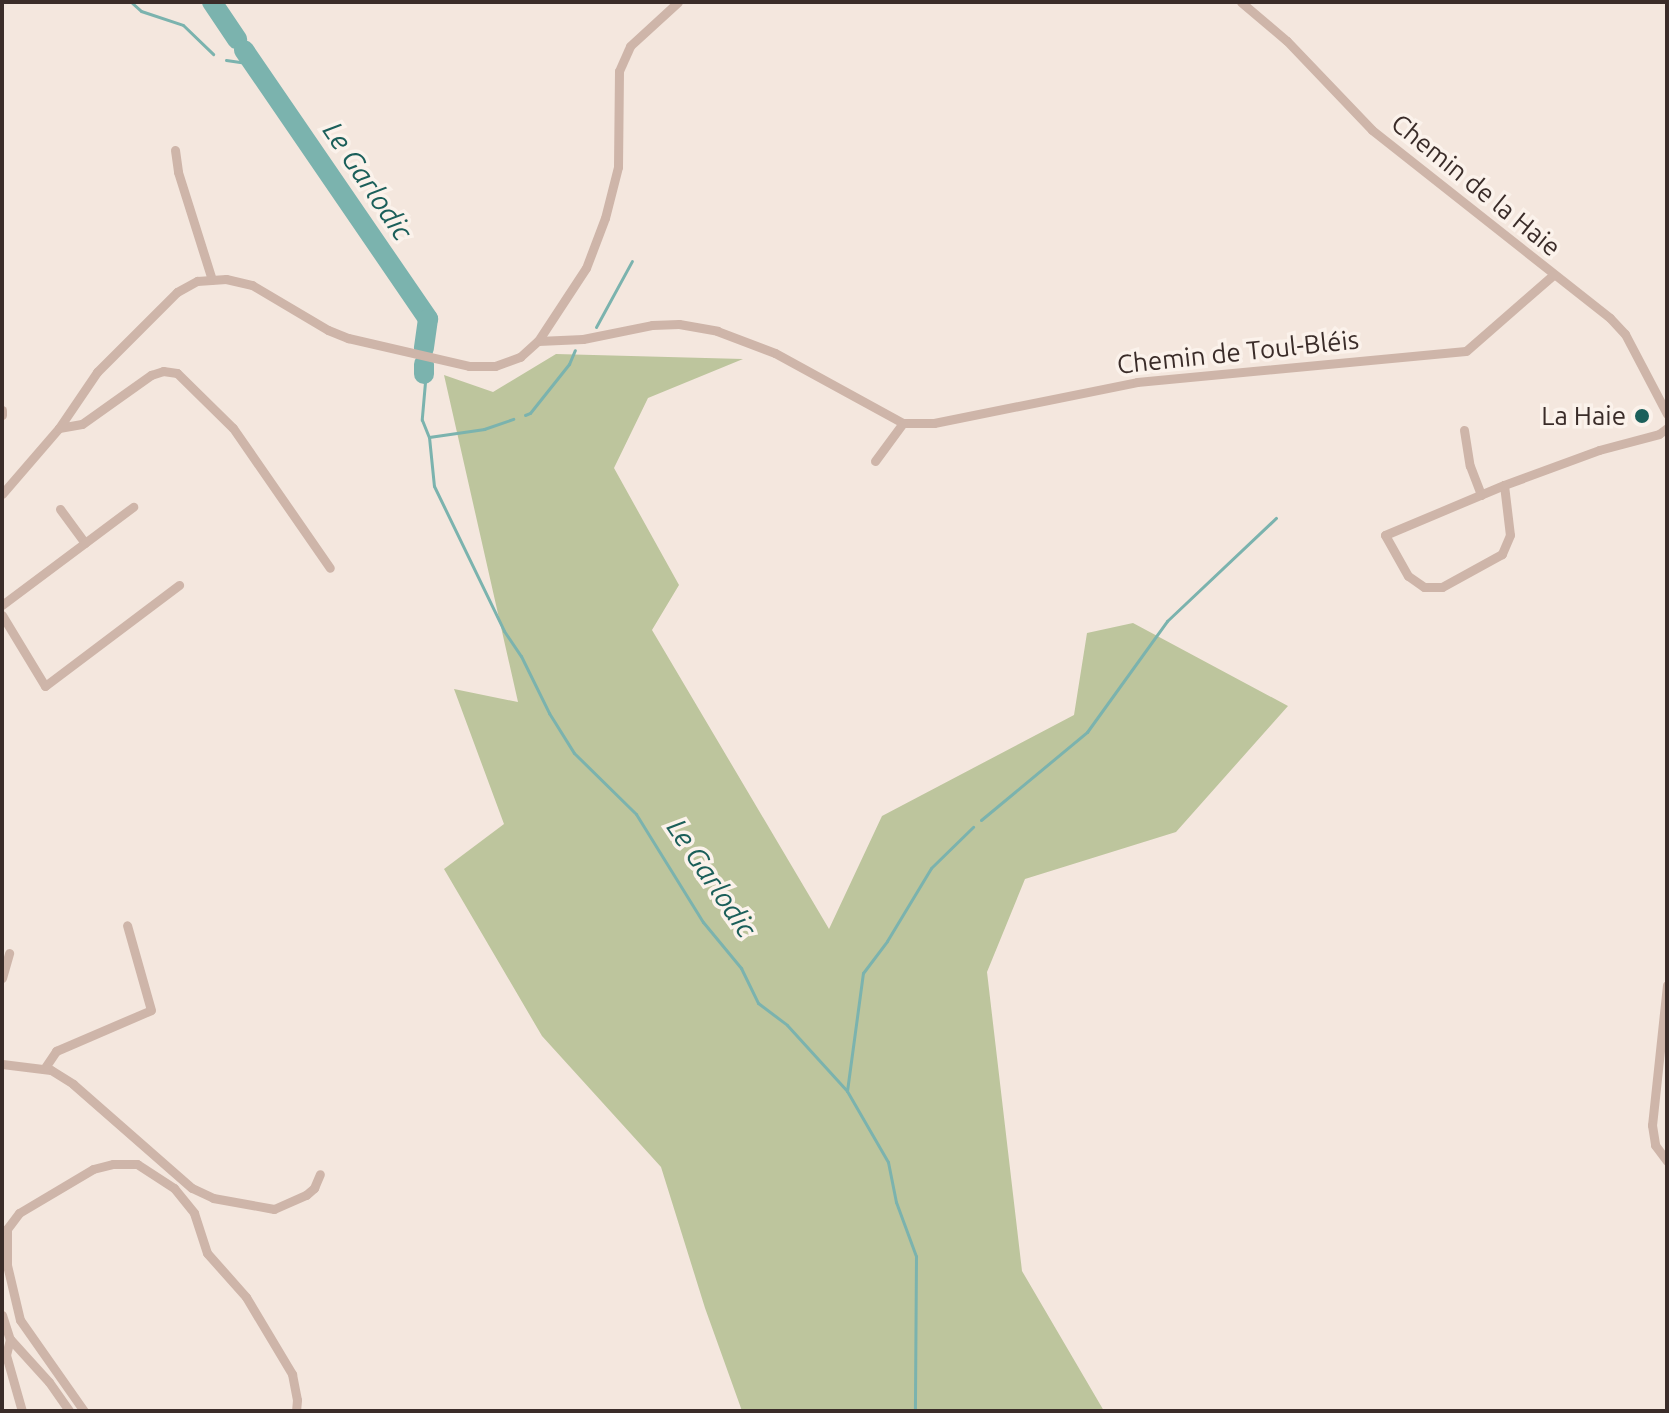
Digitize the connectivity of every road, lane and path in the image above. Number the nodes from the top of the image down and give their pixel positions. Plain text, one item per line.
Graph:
1 (678, 2) edge
2 (1241, 2) edge
3 (175, 150) dead end
4 (1553, 275) junction
5 (212, 280) junction
6 (538, 341) junction
7 (1667, 414) edge
8 (903, 423) junction
9 (59, 428) junction
10 (1667, 428) edge
11 (1464, 430) dead end
12 (875, 461) dead end
13 (1504, 485) junction
14 (2, 494) edge
15 (1481, 495) junction
16 (133, 507) dead end
17 (60, 509) dead end
18 (85, 543) junction
19 (330, 568) dead end
20 (179, 585) dead end
21 (2, 605) edge
22 (2, 615) edge
23 (127, 925) dead end
24 (9, 953) dead end
25 (2, 978) edge
26 (1667, 985) edge
27 (2, 1064) edge
28 (44, 1069) junction
29 (141, 1145) junction
30 (1667, 1161) edge
31 (137, 1164) junction
32 (320, 1174) dead end
33 (2, 1315) edge
34 (10, 1339) junction
35 (22, 1411) edge
36 (69, 1411) edge
37 (84, 1411) edge
38 (296, 1411) edge

1 - 6 street
2 - 4 street, Chemin de la Haie
3 - 5 street
4 - 7 street, Chemin de la Haie
4 - 8 street, Chemin de Toul-Bléis
5 - 6 street
5 - 9 street
6 - 8 street
8 - 12 street
9 - 14 street
9 - 19 street
10 - 13 street
11 - 15 street
13 - 15 street
13 - 15 street
16 - 18 street
17 - 18 street
18 - 21 street
20 - 22 street
23 - 28 street
24 - 25 street
26 - 30 street
27 - 28 street
28 - 29 street
29 - 31 street
29 - 32 street
31 - 37 street
31 - 38 street
33 - 34 street
34 - 35 street
34 - 36 street

